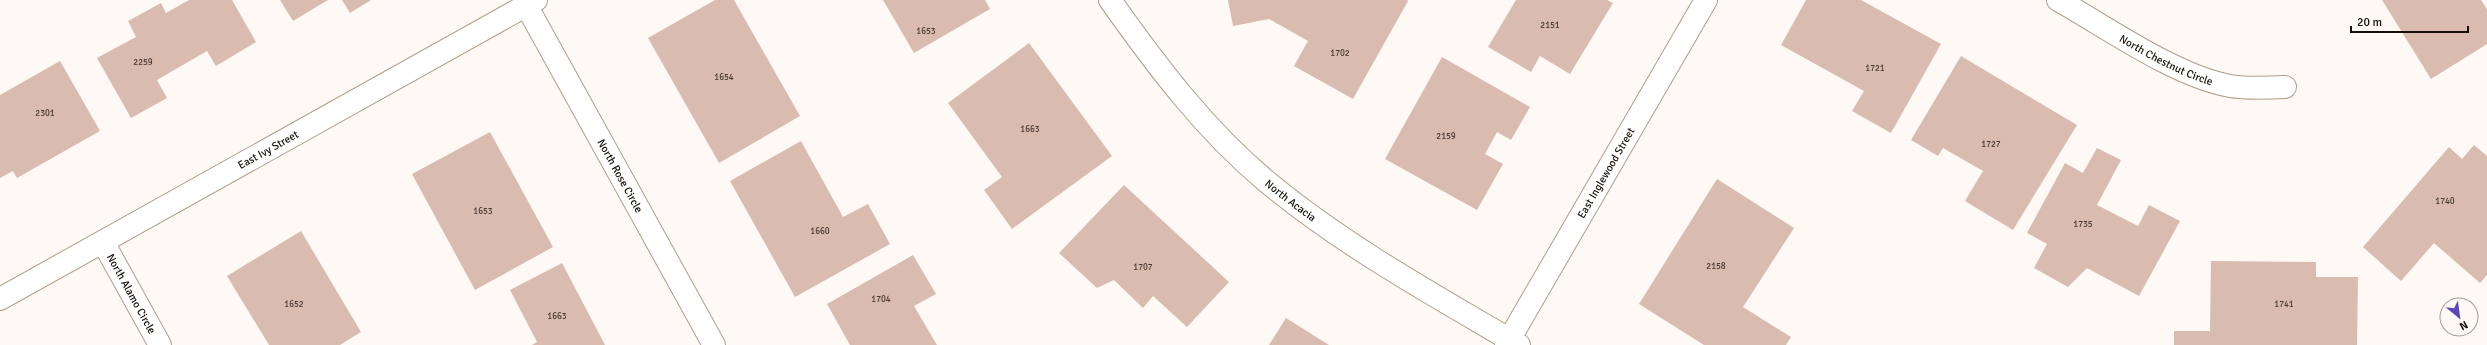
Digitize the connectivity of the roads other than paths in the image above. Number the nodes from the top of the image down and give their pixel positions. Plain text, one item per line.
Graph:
1 (1110, 0) edge
2 (1706, 0) edge
3 (2058, 0) edge
4 (531, 3) edge
5 (2285, 87) dead end
6 (103, 242) junction
7 (0, 299) edge
8 (1511, 343) edge
9 (160, 345) edge
10 (714, 345) edge

1 - 8 street, North Acacia
2 - 8 street, East Inglewood Street
3 - 5 street, North Chestnut Circle
4 - 6 street, East Ivy Street
4 - 10 street, North Rose Circle
6 - 7 street, East Ivy Street
6 - 9 street, North Alamo Circle

